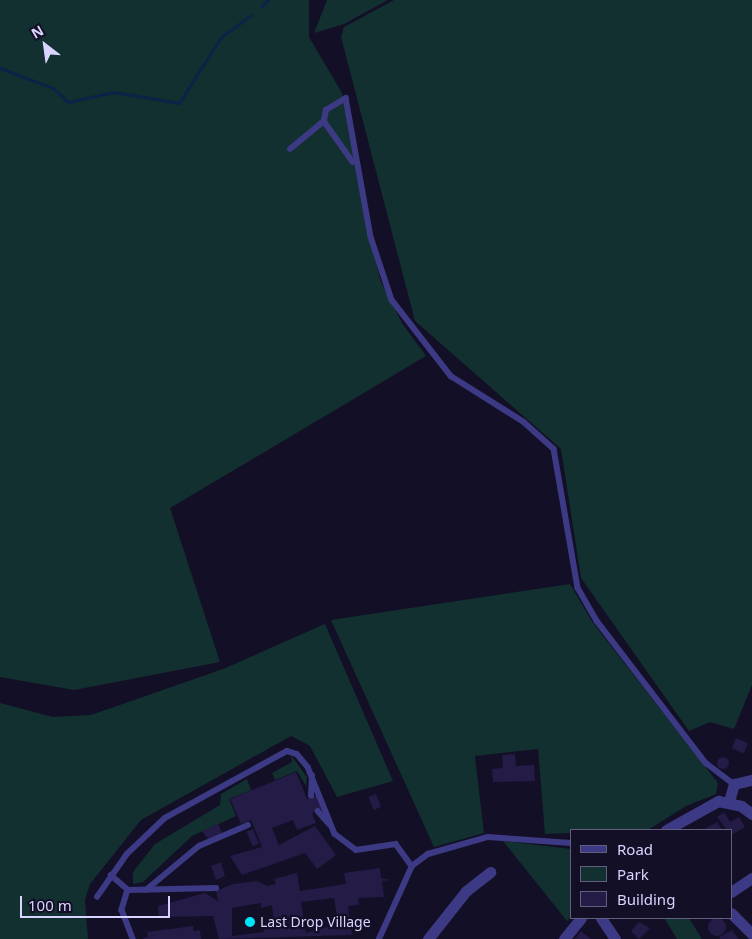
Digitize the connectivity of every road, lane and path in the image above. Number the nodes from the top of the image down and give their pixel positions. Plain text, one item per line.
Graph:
1 (324, 121) junction
2 (290, 149) dead end
3 (356, 166) junction
4 (312, 776) junction
5 (752, 780) edge
6 (734, 784) junction
7 (311, 796) dead end
8 (728, 801) junction
9 (318, 811) dead end
10 (752, 814) edge
11 (248, 825) dead end
12 (330, 825) junction
13 (668, 829) edge
14 (570, 842) edge
15 (412, 866) junction
16 (490, 872) dead end
17 (111, 875) junction
18 (752, 878) edge
19 (216, 888) dead end
20 (128, 890) junction
21 (146, 890) junction
22 (732, 891) edge
23 (98, 897) dead end
24 (732, 914) edge
25 (580, 919) edge
26 (602, 919) edge
27 (752, 934) edge
28 (133, 939) edge
29 (379, 939) edge
30 (428, 939) edge
31 (564, 939) edge
32 (615, 939) edge

1 - 2 lane
1 - 3 lane
1 - 3 lane
3 - 6 lane
4 - 7 lane
4 - 12 lane
4 - 17 lane
5 - 6 street
6 - 8 street
8 - 10 street
8 - 13 street
9 - 12 lane
11 - 21 lane
12 - 15 lane
14 - 15 lane
15 - 29 lane
16 - 30 street
17 - 20 lane
17 - 23 lane
18 - 22 street
19 - 21 lane
20 - 21 lane
20 - 28 lane
24 - 27 street
25 - 31 street
26 - 32 street

